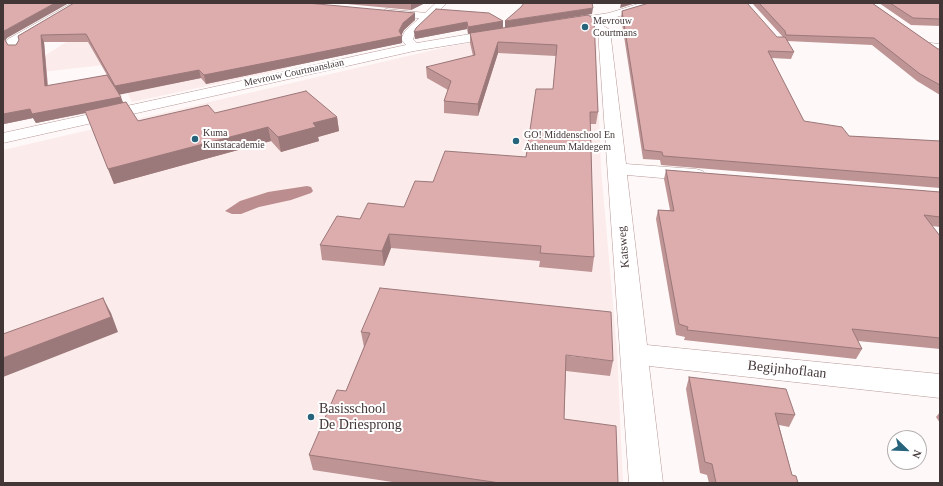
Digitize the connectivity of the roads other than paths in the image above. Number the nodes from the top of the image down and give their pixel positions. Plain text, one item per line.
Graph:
1 (79, 3) edge
2 (442, 3) edge
3 (652, 3) edge
4 (374, 11) edge
5 (426, 16) junction
6 (588, 19) junction
7 (553, 25) edge
8 (509, 32) edge
9 (414, 47) junction
10 (15, 48) edge
11 (3, 138) edge
12 (617, 169) junction
13 (710, 176) edge
14 (634, 354) junction
15 (940, 386) edge
16 (646, 483) edge

1 - 10 street
2 - 5 street
3 - 6 street
4 - 5 street
5 - 9 street
6 - 7 street
6 - 12 street, Katsweg
8 - 9 street, Mevrouw Courtmanslaan
9 - 11 street, Mevrouw Courtmanslaan
12 - 13 street
12 - 14 street, Katsweg
14 - 15 street, Begijnhoflaan
14 - 16 street, Katsweg

